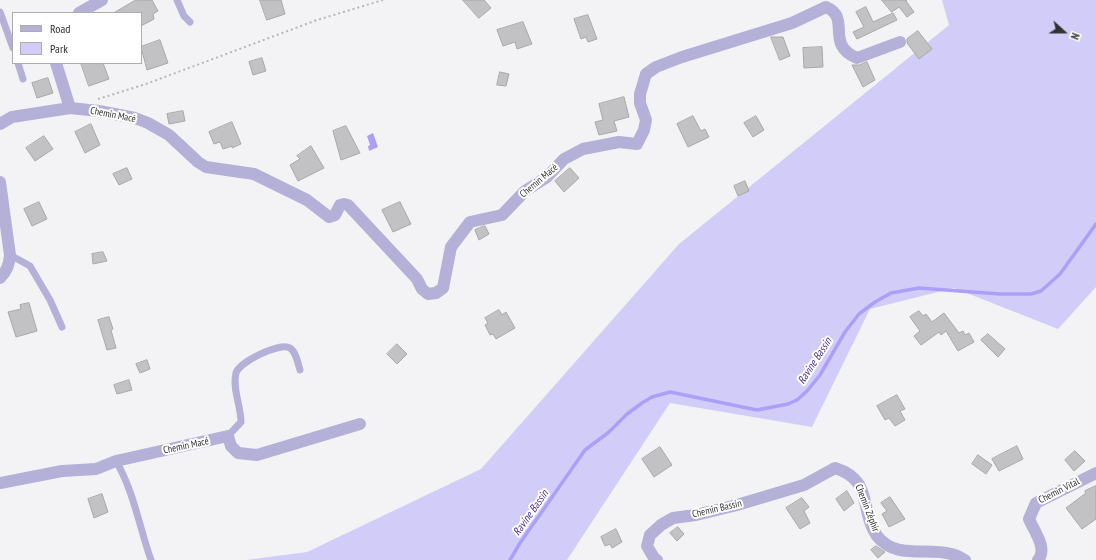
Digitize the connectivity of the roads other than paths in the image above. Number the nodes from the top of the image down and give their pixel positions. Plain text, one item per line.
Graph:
1 (102, 0) edge
2 (177, 0) edge
3 (0, 12) edge
4 (81, 12) edge
5 (190, 22) dead end
6 (900, 42) dead end
7 (12, 44) edge
8 (18, 64) edge
9 (56, 64) edge
10 (23, 79) dead end
11 (70, 108) junction
12 (0, 124) edge
13 (0, 182) edge
14 (10, 255) junction
15 (0, 278) edge
16 (62, 327) dead end
17 (300, 370) dead end
18 (360, 424) dead end
19 (228, 436) junction
20 (116, 461) junction
21 (1096, 473) edge
22 (815, 478) joint
23 (0, 483) edge
24 (151, 560) edge
25 (657, 560) edge
26 (965, 560) edge
27 (1038, 560) edge

1 - 4 street
2 - 5 lane
3 - 7 lane
6 - 11 street, Chemin Macé
8 - 10 lane
9 - 11 street
11 - 12 street, Chemin Macé
13 - 14 street
14 - 15 street
14 - 16 lane
17 - 19 lane
18 - 19 street
19 - 20 street, Chemin Macé
20 - 23 street, Chemin Macé
20 - 24 lane
21 - 27 street, Chemin Vital
22 - 25 street, Chemin Bassin
22 - 26 street, Chemin Zéphir

